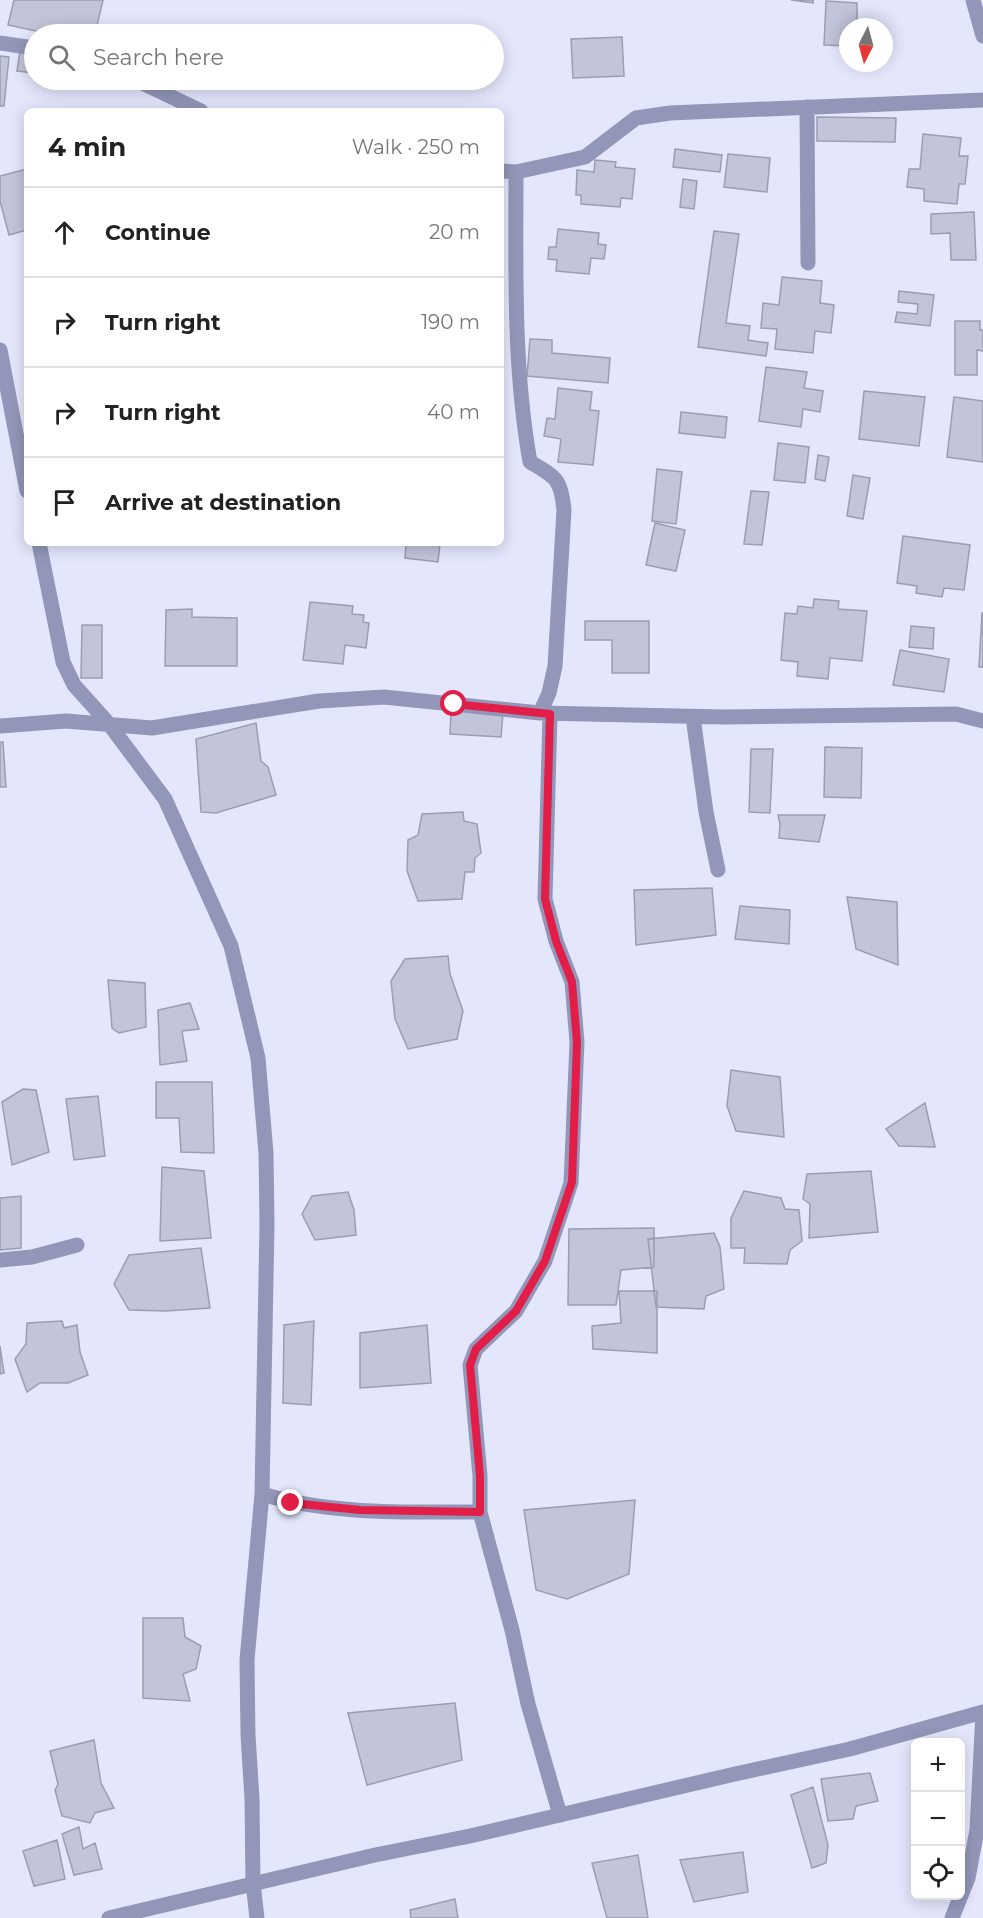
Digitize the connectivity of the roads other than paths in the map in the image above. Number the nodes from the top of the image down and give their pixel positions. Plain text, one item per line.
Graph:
1 (973, 0) edge
2 (983, 36) edge
3 (0, 43) edge
4 (24, 47) edge
5 (157, 90) edge
6 (983, 100) edge
7 (807, 107) junction
8 (195, 108) edge
9 (509, 171) edge
10 (808, 264) dead end
11 (0, 350) edge
12 (24, 475) edge
13 (40, 546) edge
14 (545, 713) junction
15 (693, 717) junction
16 (983, 721) edge
17 (109, 724) junction
18 (0, 726) edge
19 (718, 870) dead end
20 (77, 1245) dead end
21 (0, 1260) edge
22 (262, 1494) junction
23 (480, 1512) junction
24 (983, 1712) edge
25 (560, 1815) junction
26 (254, 1883) junction
27 (109, 1918) edge
28 (257, 1918) edge
29 (952, 1918) edge

1 - 2 street
3 - 4 street
5 - 8 street
6 - 7 street
7 - 9 street
7 - 10 street
9 - 14 street
11 - 12 street
13 - 17 street
14 - 15 street
14 - 17 street
14 - 23 street
15 - 16 street
15 - 19 street
17 - 18 street
17 - 22 street
20 - 21 street
22 - 23 street
22 - 26 street
23 - 25 street
24 - 25 street
24 - 29 street
25 - 26 street
26 - 27 street
26 - 28 street

